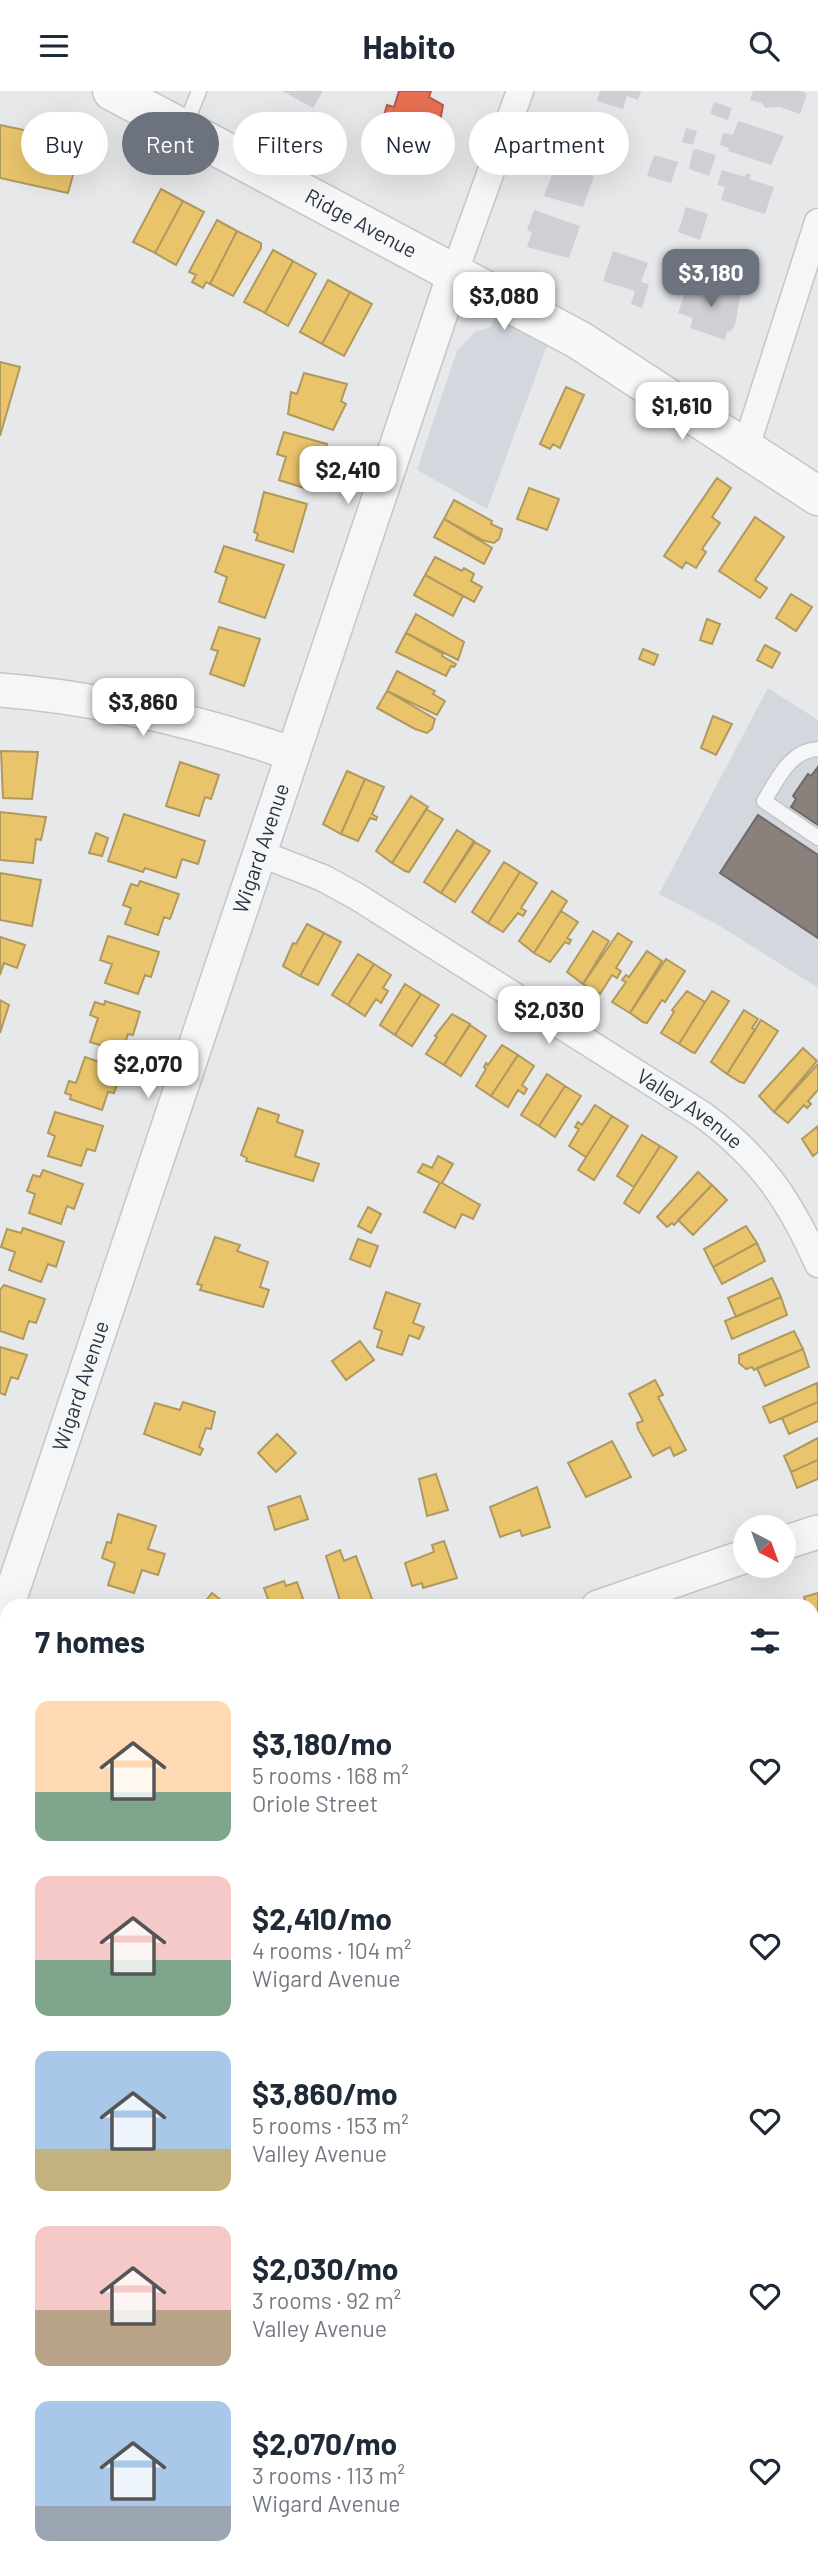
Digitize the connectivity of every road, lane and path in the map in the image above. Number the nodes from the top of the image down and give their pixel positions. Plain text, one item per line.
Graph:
1 (112, 91) edge
2 (199, 91) edge
3 (520, 91) edge
4 (152, 112) edge
5 (191, 112) edge
6 (219, 148) edge
7 (818, 222) edge
8 (454, 274) junction
9 (746, 447) junction
10 (818, 496) edge
11 (0, 690) edge
12 (818, 749) edge
13 (293, 754) junction
14 (818, 838) edge
15 (259, 853) junction
16 (818, 1264) edge
17 (818, 1532) edge
18 (796, 1539) edge
19 (733, 1560) edge
20 (10, 1599) edge
21 (620, 1599) edge

1 - 4 main road, Ridge Avenue
2 - 5 lane
3 - 8 street, Wigard Avenue
6 - 8 main road, Ridge Avenue
7 - 9 street
8 - 9 main road, Ridge Avenue
8 - 13 street, Wigard Avenue
9 - 10 main road, Ridge Avenue
11 - 13 street
12 - 14 lane
13 - 15 street, Wigard Avenue
15 - 16 street, Valley Avenue
15 - 20 street, Wigard Avenue
17 - 18 street
19 - 21 street

